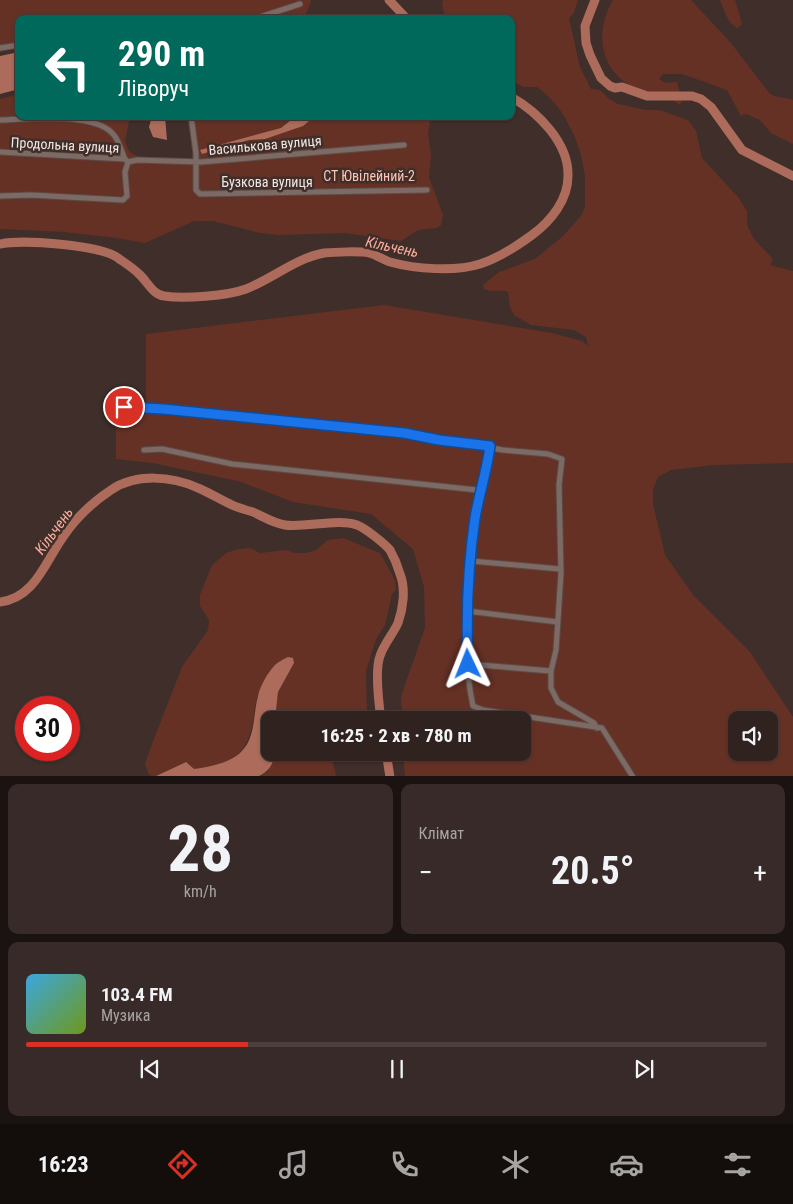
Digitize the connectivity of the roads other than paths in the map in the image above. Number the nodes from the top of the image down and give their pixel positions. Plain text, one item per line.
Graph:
1 (300, 4) dead end
2 (266, 15) edge
3 (15, 46) edge
4 (0, 48) edge
5 (15, 119) edge
6 (0, 120) edge
7 (75, 120) edge
8 (191, 120) edge
9 (404, 144) dead end
10 (0, 152) edge
11 (126, 161) junction
12 (196, 162) junction
13 (427, 190) dead end
14 (0, 196) edge
15 (124, 407) dead end
16 (490, 446) junction
17 (144, 450) dead end
18 (480, 492) junction
19 (471, 560) junction
20 (560, 569) junction
21 (468, 611) junction
22 (558, 622) junction
23 (468, 664) junction
24 (550, 672) junction
25 (597, 728) junction
26 (633, 776) edge

1 - 2 street
3 - 4 street
5 - 6 street
7 - 11 street
8 - 12 street
9 - 12 street, Василькова вулиця
10 - 11 street, Продольна вулиця
11 - 12 street, Василькова вулиця
11 - 14 street
12 - 13 street, Бузкова вулиця
15 - 16 street
16 - 18 street
16 - 20 street
17 - 18 street
18 - 19 street
19 - 20 street
19 - 21 street
20 - 22 street
21 - 22 street
21 - 23 street
22 - 24 street
23 - 24 street
23 - 25 street
24 - 25 street
25 - 26 street

